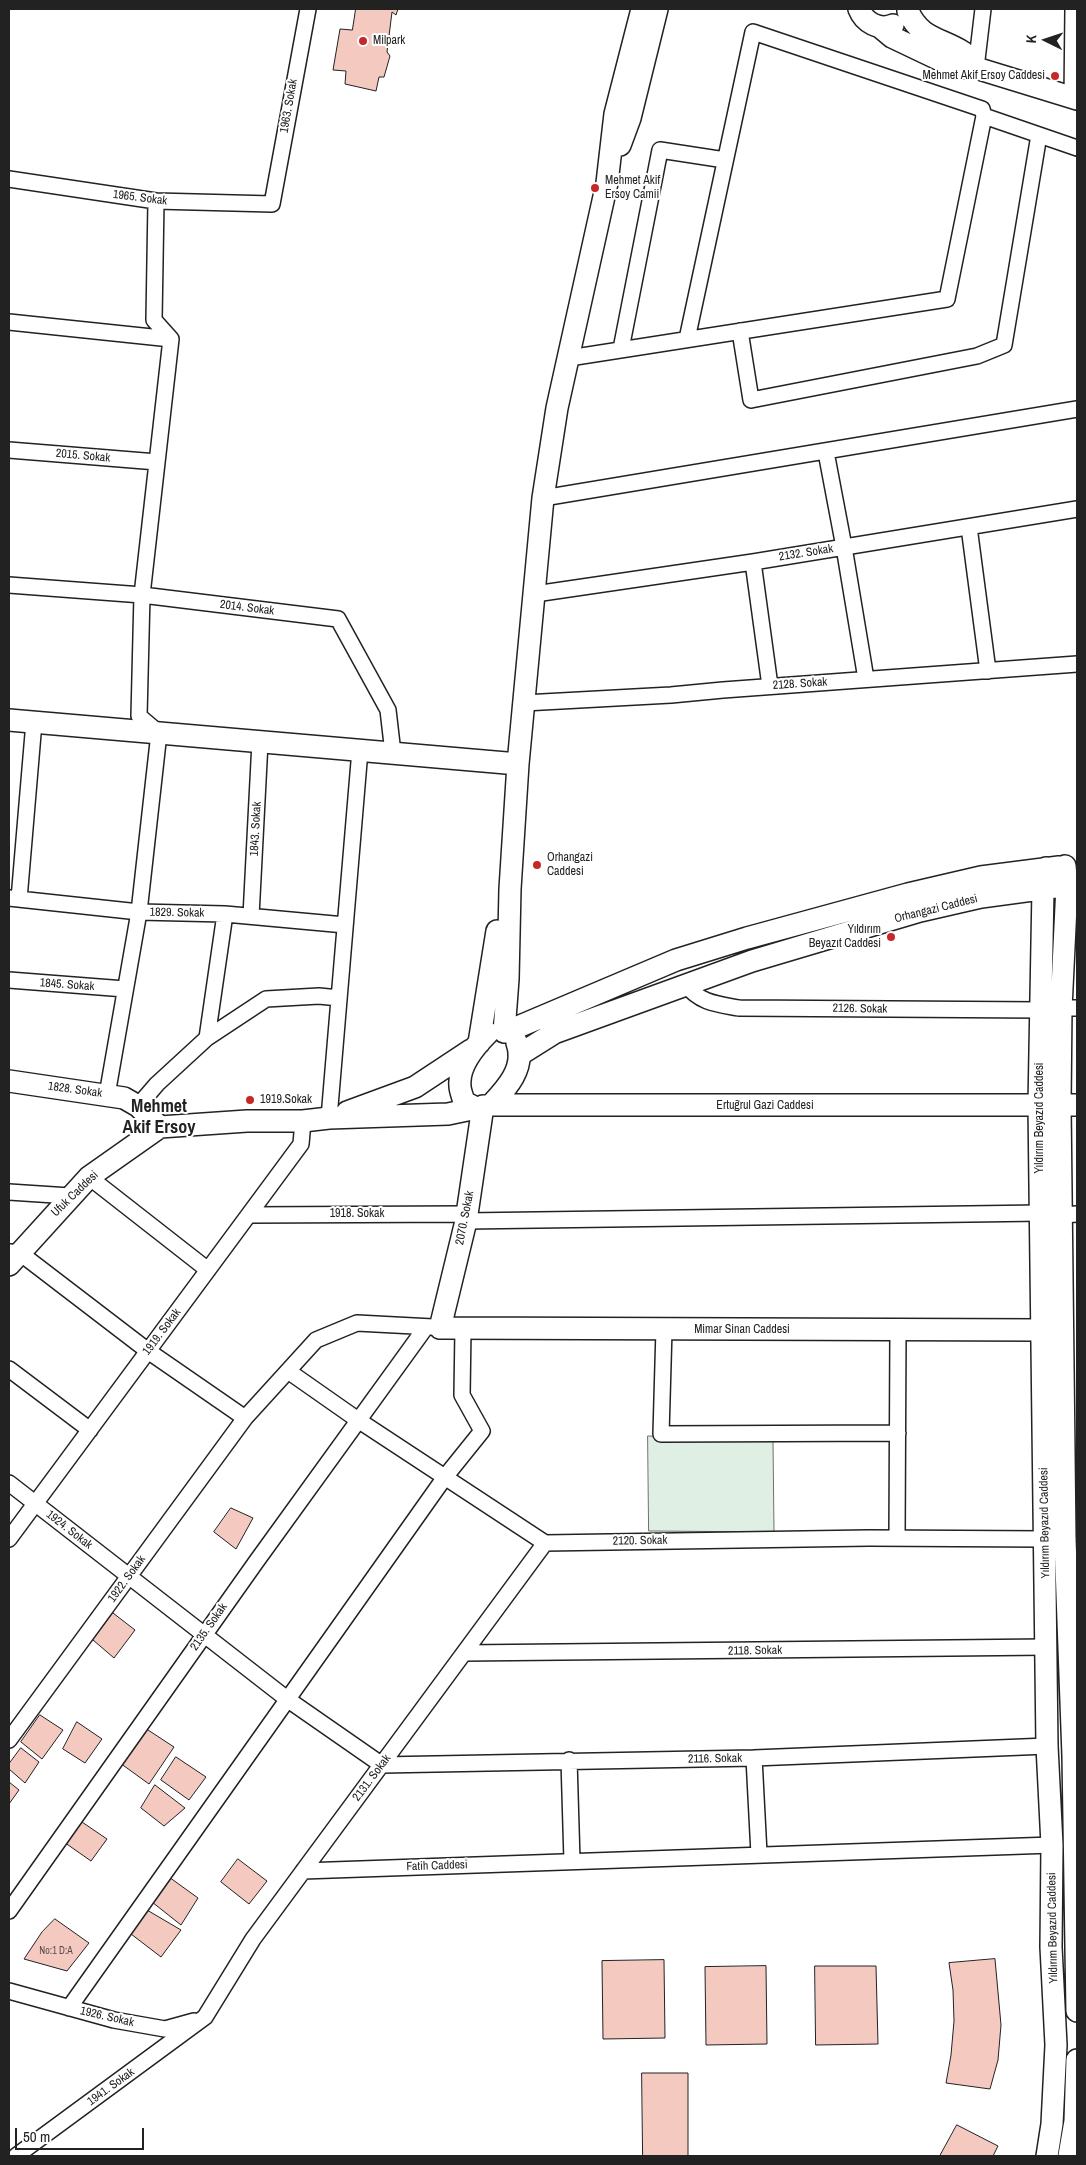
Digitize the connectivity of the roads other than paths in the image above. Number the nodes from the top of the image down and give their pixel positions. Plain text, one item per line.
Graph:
1 (308, 9) edge
2 (642, 9) edge
3 (657, 9) edge
4 (844, 9) edge
5 (983, 9) edge
6 (1073, 9) edge
7 (909, 10) edge
8 (867, 18) edge
9 (976, 68) junction
10 (1074, 98) edge
11 (984, 116) junction
12 (1039, 135) junction
13 (1077, 148) edge
14 (725, 160) junction
15 (9, 179) edge
16 (606, 183) junction
17 (156, 201) junction
18 (272, 204) joint
19 (9, 322) edge
20 (740, 331) junction
21 (171, 339) junction
22 (687, 339) junction
23 (621, 349) junction
24 (568, 358) junction
25 (1077, 409) edge
26 (9, 450) edge
27 (826, 452) junction
28 (157, 462) junction
29 (543, 498) junction
30 (1077, 509) edge
31 (969, 527) junction
32 (844, 547) junction
33 (753, 562) junction
34 (9, 585) edge
35 (535, 594) junction
36 (142, 595) junction
37 (1077, 664) edge
38 (988, 671) junction
39 (866, 679) junction
40 (770, 686) junction
41 (524, 703) junction
42 (9, 720) edge
43 (34, 722) junction
44 (159, 733) junction
45 (260, 742) junction
46 (360, 750) junction
47 (393, 753) junction
48 (518, 764) junction
49 (1063, 876) edge
50 (14, 898) edge
51 (138, 912) junction
52 (225, 914) junction
53 (251, 916) junction
54 (345, 925) junction
55 (9, 980) edge
56 (686, 985) junction
57 (126, 989) junction
58 (339, 998) junction
59 (1069, 1008) edge
60 (1040, 1010) junction
61 (505, 1032) junction
62 (207, 1038) junction
63 (476, 1046) junction
64 (519, 1056) junction
65 (9, 1081) edge
66 (108, 1095) junction
67 (1039, 1105) junction
68 (1069, 1105) edge
69 (138, 1106) junction
70 (483, 1106) junction
71 (329, 1118) junction
72 (303, 1121) junction
73 (160, 1127) junction
74 (89, 1178) junction
75 (9, 1192) edge
76 (70, 1196) junction
77 (1041, 1213) junction
78 (1070, 1214) edge
79 (249, 1215) junction
80 (466, 1217) junction
81 (12, 1257) edge
82 (208, 1270) junction
83 (433, 1327) junction
84 (1061, 1327) edge
85 (463, 1329) junction
86 (664, 1330) junction
87 (898, 1330) junction
88 (148, 1351) junction
89 (9, 1369) edge
90 (288, 1371) junction
91 (245, 1418) junction
92 (358, 1420) junction
93 (90, 1430) junction
94 (898, 1433) junction
95 (1071, 1434) edge
96 (445, 1477) junction
97 (9, 1483) edge
98 (35, 1504) junction
99 (897, 1538) junction
100 (9, 1539) edge
101 (1062, 1539) edge
102 (545, 1543) junction
103 (129, 1576) junction
104 (204, 1635) junction
105 (1073, 1646) edge
106 (1047, 1647) junction
107 (464, 1653) junction
108 (287, 1700) junction
109 (9, 1740) edge
110 (1047, 1746) junction
111 (1075, 1756) edge
112 (754, 1758) junction
113 (568, 1760) junction
114 (382, 1765) junction
115 (1052, 1845) junction
116 (1076, 1846) edge
117 (759, 1854) junction
118 (572, 1861) junction
119 (303, 1871) junction
120 (9, 1911) edge
121 (9, 1991) edge
122 (68, 2008) junction
123 (1077, 2011) edge
124 (205, 2017) junction
125 (1077, 2060) edge
126 (9, 2152) edge
127 (15, 2156) edge
128 (1047, 2156) edge
129 (1069, 2156) edge

1 - 18 street, 1963. Sokak
2 - 16 main road
3 - 16 main road
4 - 8 main road
5 - 9 street
6 - 10 street
7 - 8 main road
7 - 9 main road
8 - 9 main road
9 - 10 main road
11 - 12 street
11 - 14 street
11 - 20 street
12 - 13 street
12 - 20 street
14 - 22 street
14 - 23 street
15 - 17 street, 1965. Sokak
16 - 24 main road
17 - 18 street, 1965. Sokak
17 - 21 street
19 - 21 street
20 - 22 street
21 - 28 street
22 - 23 street
23 - 24 street
24 - 29 main road
25 - 27 street
26 - 28 street, 2015. Sokak
27 - 29 street
27 - 32 street
28 - 36 street
29 - 35 main road
30 - 31 street, 2132. Sokak
31 - 32 street, 2132. Sokak
31 - 38 street
32 - 33 street, 2132. Sokak
32 - 39 street
33 - 35 street, 2132. Sokak
33 - 40 street
34 - 36 street, 2014. Sokak
35 - 41 main road
36 - 44 street
36 - 47 street, 2014. Sokak
37 - 38 street, 2128. Sokak
38 - 39 street, 2128. Sokak
39 - 40 street, 2128. Sokak
40 - 41 street, 2128. Sokak
41 - 48 main road
42 - 43 main road
43 - 44 main road
43 - 50 street
44 - 45 main road
44 - 51 street
45 - 46 main road
45 - 53 street, 1843. Sokak
46 - 47 main road
46 - 54 street
47 - 48 main road
48 - 61 main road
48 - 63 main road
49 - 56 main road, Orhangazi Caddesi
49 - 59 main road, Yıldırım Beyazıd Caddesi
49 - 60 main road, Yıldırım Beyazıd Caddesi
49 - 61 main road
50 - 51 street, 1829. Sokak
51 - 52 street, 1829. Sokak
51 - 57 street
52 - 53 street, 1829. Sokak
52 - 62 street
53 - 54 street, 1829. Sokak
54 - 58 street
55 - 57 street, 1845. Sokak
56 - 60 street, 2126. Sokak
56 - 64 main road, Orhangazi Caddesi
57 - 66 street
58 - 62 street
58 - 71 street
59 - 60 main road
59 - 68 main road, Yıldırım Beyazıd Caddesi
60 - 67 main road, Yıldırım Beyazıd Caddesi
61 - 63 main road
61 - 64 main road
62 - 69 street
63 - 70 main road
63 - 71 main road
64 - 70 main road
65 - 66 main road, 1828. Sokak
66 - 69 main road, 1828. Sokak
67 - 68 main road, Ertuğrul Gazi Caddesi
67 - 70 main road, Ertuğrul Gazi Caddesi
67 - 77 main road, Yıldırım Beyazıd Caddesi
68 - 78 main road, Yıldırım Beyazıd Caddesi
69 - 73 main road, 1828. Sokak
70 - 71 main road, Ertuğrul Gazi Caddesi
70 - 80 main road, 2070. Sokak
71 - 72 main road
72 - 73 main road
72 - 79 street, 1919. Sokak
73 - 74 main road, Ufuk Caddesi
74 - 76 main road, Ufuk Caddesi
74 - 82 street
75 - 76 street
76 - 81 main road, Ufuk Caddesi
77 - 78 main road
77 - 80 street, 1918. Sokak
77 - 84 main road, Yıldırım Beyazıd Caddesi
78 - 84 main road, Yıldırım Beyazıd Caddesi
79 - 80 street, 1918. Sokak
79 - 82 street, 1919. Sokak
80 - 83 main road, 2070. Sokak
81 - 88 street
82 - 88 street, 1919. Sokak
83 - 85 main road, Mimar Sinan Caddesi
83 - 90 street, 1922. Sokak
83 - 92 street, 2135. Sokak
84 - 87 main road, Mimar Sinan Caddesi
84 - 95 main road, Yıldırım Beyazıd Caddesi
84 - 101 main road, Yıldırım Beyazıd Caddesi
85 - 86 main road, Mimar Sinan Caddesi
85 - 96 street
86 - 87 main road, Mimar Sinan Caddesi
86 - 94 street
87 - 94 street
88 - 91 street
88 - 93 street, 1919. Sokak
89 - 93 street
90 - 91 street, 1922. Sokak
90 - 92 street
91 - 103 street, 1922. Sokak
92 - 96 street
92 - 104 street, 2135. Sokak
93 - 98 street, 1919. Sokak
94 - 99 street
95 - 101 main road, Yıldırım Beyazıd Caddesi
96 - 102 street
96 - 108 street
97 - 98 street, 1924. Sokak
98 - 100 street, 1919. Sokak
98 - 103 street, 1924. Sokak
99 - 101 street, 2120. Sokak
99 - 102 street, 2120. Sokak
101 - 105 main road, Yıldırım Beyazıd Caddesi
101 - 106 main road, Yıldırım Beyazıd Caddesi
102 - 107 street, 2131. Sokak
103 - 104 street, 1924. Sokak
103 - 109 street, 1922. Sokak
104 - 108 street, 1924. Sokak
104 - 120 street, 2135. Sokak
105 - 111 main road, Yıldırım Beyazıd Caddesi
106 - 107 street, 2118. Sokak
106 - 110 main road, Yıldırım Beyazıd Caddesi
107 - 114 street, 2131. Sokak
108 - 114 street, 1924. Sokak
108 - 122 street
110 - 112 street, 2116. Sokak
110 - 115 main road, Yıldırım Beyazıd Caddesi
111 - 116 main road, Yıldırım Beyazıd Caddesi
112 - 113 street, 2116. Sokak
112 - 117 street
113 - 114 street, 2116. Sokak
113 - 118 street
114 - 119 street, 2131. Sokak
115 - 116 main road
115 - 117 street, Fatih Caddesi
115 - 128 main road, Yıldırım Beyazıd Caddesi
116 - 123 main road, Yıldırım Beyazıd Caddesi
117 - 118 street, Fatih Caddesi
118 - 119 street, Fatih Caddesi
119 - 124 street, 2131. Sokak
121 - 122 street, 1926. Sokak
122 - 124 street, 1926. Sokak
124 - 127 street, 1941. Sokak
125 - 129 main road
126 - 127 street

